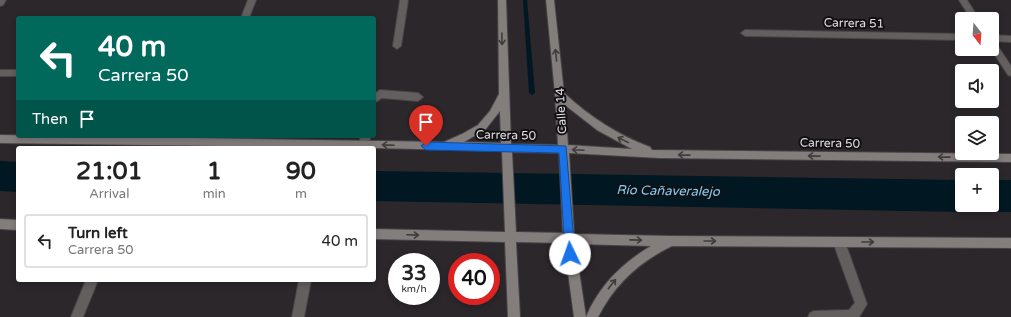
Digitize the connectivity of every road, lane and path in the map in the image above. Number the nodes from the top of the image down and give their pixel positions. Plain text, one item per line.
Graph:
1 (2, 0) edge
2 (252, 0) edge
3 (404, 0) edge
4 (502, 0) edge
5 (550, 0) edge
6 (963, 0) edge
7 (0, 2) edge
8 (971, 12) edge
9 (246, 16) edge
10 (745, 33) dead end
11 (955, 37) edge
12 (999, 38) edge
13 (1011, 38) edge
14 (397, 46) dead end
15 (999, 55) edge
16 (0, 73) edge
17 (16, 73) edge
18 (1011, 73) edge
19 (504, 93) junction
20 (560, 94) junction
21 (376, 97) edge
22 (418, 97) dead end
23 (0, 139) edge
24 (193, 139) edge
25 (279, 139) edge
26 (365, 140) edge
27 (441, 146) junction
28 (563, 149) junction
29 (507, 154) junction
30 (659, 154) junction
31 (1011, 158) edge
32 (0, 224) edge
33 (16, 225) edge
34 (511, 232) junction
35 (376, 234) edge
36 (568, 234) junction
37 (671, 241) junction
38 (838, 242) junction
39 (1011, 243) edge
40 (91, 282) edge
41 (305, 282) edge
42 (77, 317) edge
43 (298, 317) edge
44 (514, 317) edge
45 (580, 317) edge
46 (592, 317) edge
47 (814, 317) edge

1 - 7 street
2 - 9 street
3 - 14 street
4 -> 19 main road
20 -> 5 main road, Calle 14
6 - 8 street
10 - 11 street, Carrera 51
12 - 13 street
15 - 18 street
16 - 17 street
19 - 27 main road
19 - 29 main road
20 - 28 main road, Calle 14
30 -> 20 main road
21 - 22 street
23 - 24 main road, Carrera 50
24 - 25 main road, Carrera 50
25 - 26 main road, Carrera 50
27 -> 26 main road, Carrera 50
27 - 29 main road, Carrera 50
28 - 29 main road, Carrera 50
30 -> 28 main road, Carrera 50
28 - 36 main road, Calle 14
29 - 34 main road
31 -> 30 main road, Carrera 50
32 - 33 main road
35 -> 34 main road
34 - 36 main road
34 - 44 main road
36 -> 37 main road
36 - 45 main road, Calle 14
37 -> 38 main road
46 -> 37 main road
38 -> 39 main road
38 - 47 street
40 - 42 street
41 - 43 street

